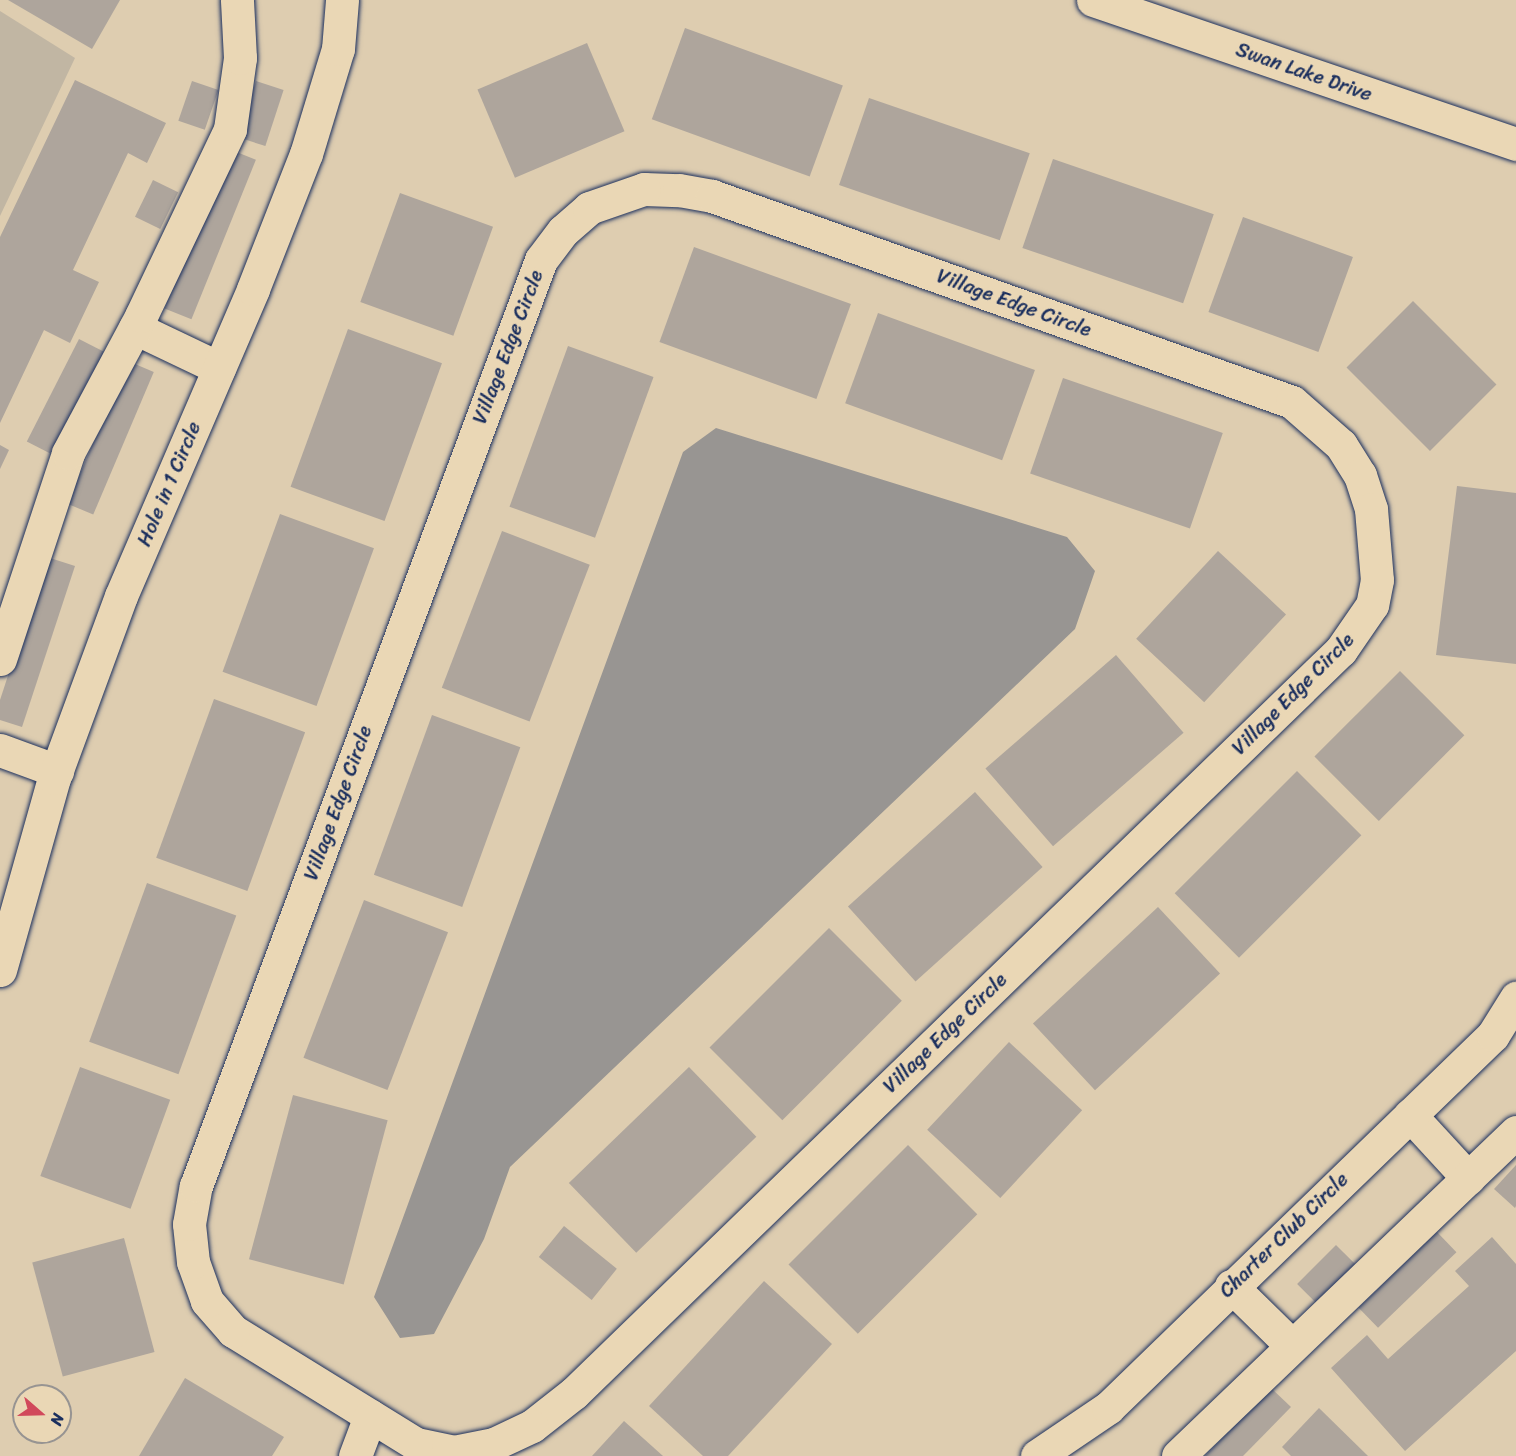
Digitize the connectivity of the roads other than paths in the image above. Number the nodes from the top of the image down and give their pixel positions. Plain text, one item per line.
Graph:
1 (237, 0) edge
2 (342, 0) edge
3 (1093, 0) edge
4 (1516, 144) edge
5 (135, 328) junction
6 (219, 368) junction
7 (0, 659) edge
8 (0, 750) edge
9 (57, 771) junction
10 (0, 970) edge
11 (1516, 998) edge
12 (1410, 1115) junction
13 (1516, 1132) edge
14 (1468, 1178) junction
15 (1231, 1286) junction
16 (1291, 1345) junction
17 (370, 1416) junction
18 (413, 1450) edge
19 (354, 1456) edge
20 (1037, 1456) edge
21 (1178, 1456) edge

1 - 5 street
2 - 6 street, Hole in 1 Circle
3 - 4 street, Swan Lake Drive
5 - 6 street
5 - 7 street
6 - 9 street, Hole in 1 Circle
8 - 9 street
9 - 10 street, Hole in 1 Circle
11 - 12 street, Charter Club Circle
12 - 14 street
12 - 15 street, Charter Club Circle
13 - 14 street
14 - 16 street
15 - 16 street
15 - 20 street, Charter Club Circle
16 - 21 street
17 - 18 street, Village Edge Circle
17 - 18 street, Village Edge Circle
17 - 19 street

